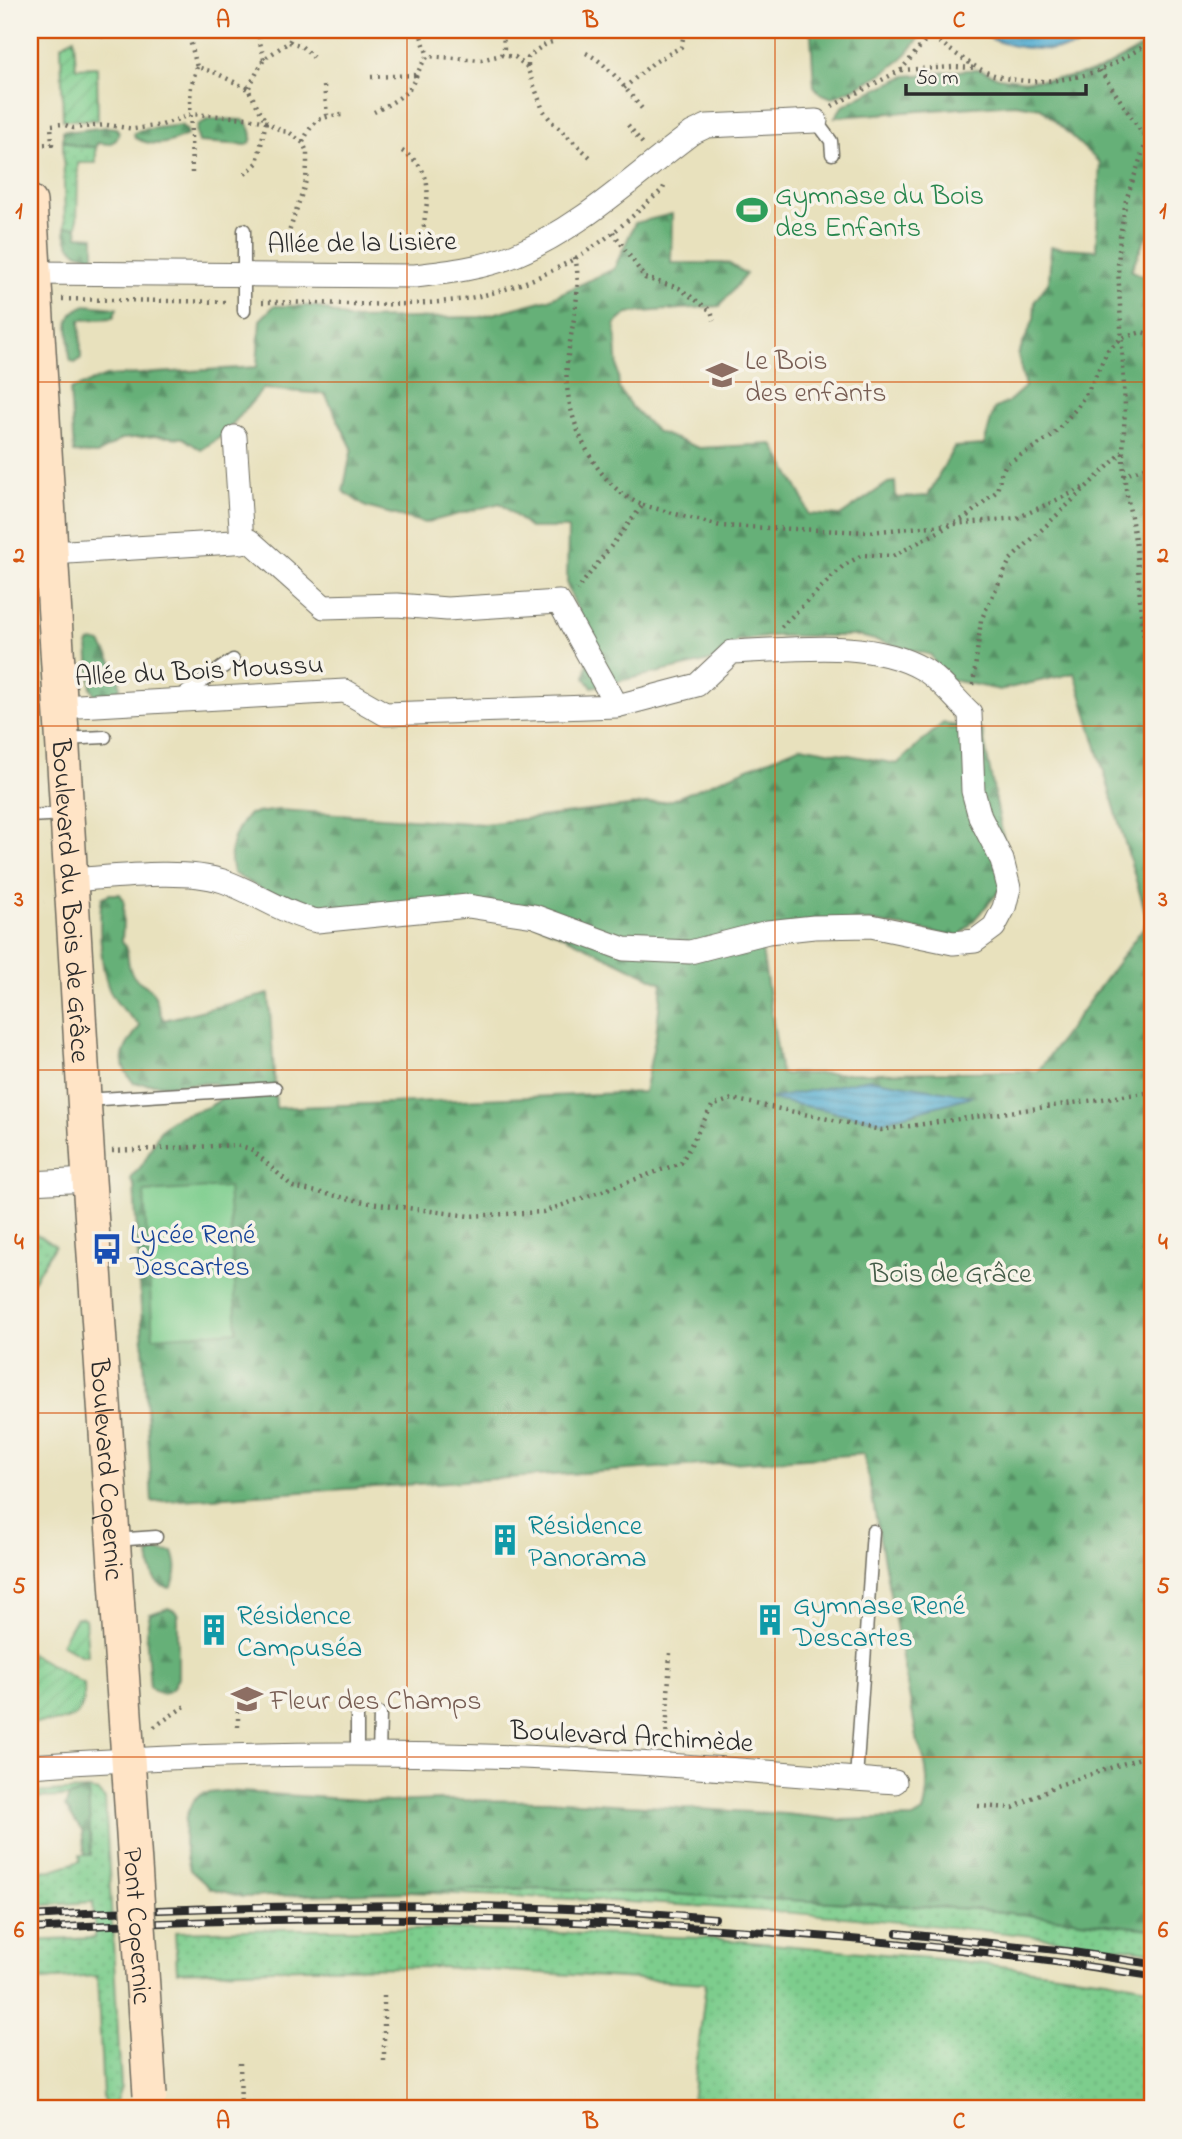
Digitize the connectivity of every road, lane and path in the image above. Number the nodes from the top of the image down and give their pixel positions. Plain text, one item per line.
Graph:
1 (101, 30) edge
2 (185, 30) edge
3 (191, 30) edge
4 (257, 30) edge
5 (295, 30) edge
6 (419, 30) edge
7 (503, 30) edge
8 (685, 30) edge
9 (922, 30) edge
10 (930, 35) junction
11 (189, 36) junction
12 (104, 38) dead end
13 (556, 41) dead end
14 (1152, 41) edge
15 (289, 42) junction
16 (586, 53) dead end
17 (501, 55) junction
18 (428, 56) junction
19 (313, 57) dead end
20 (264, 59) junction
21 (197, 67) junction
22 (527, 67) junction
23 (979, 69) junction
24 (901, 70) junction
25 (1100, 70) junction
26 (416, 75) junction
27 (371, 77) dead end
28 (324, 86) dead end
29 (624, 88) junction
30 (248, 89) junction
31 (374, 112) dead end
32 (645, 112) dead end
33 (192, 114) junction
34 (344, 114) dead end
35 (327, 115) junction
36 (816, 121) junction
37 (266, 122) junction
38 (1150, 138) edge
39 (303, 143) junction
40 (30, 145) edge
41 (402, 151) dead end
42 (832, 154) dead end
43 (590, 157) dead end
44 (192, 173) dead end
45 (245, 174) dead end
46 (30, 202) edge
47 (244, 230) dead end
48 (423, 231) dead end
49 (613, 233) dead end
50 (575, 257) dead end
51 (32, 273) edge
52 (244, 274) junction
53 (286, 274) junction
54 (244, 311) dead end
55 (714, 320) dead end
56 (1152, 335) edge
57 (1122, 338) junction
58 (235, 437) dead end
59 (1123, 452) junction
60 (1152, 465) edge
61 (1123, 477) junction
62 (1088, 485) junction
63 (643, 505) junction
64 (953, 524) junction
65 (242, 542) junction
66 (51, 553) junction
67 (559, 602) junction
68 (775, 651) junction
69 (233, 660) dead end
70 (1152, 665) edge
71 (176, 700) junction
72 (617, 706) junction
73 (970, 713) junction
74 (62, 723) junction
75 (105, 737) dead end
76 (68, 813) junction
77 (30, 816) edge
78 (72, 880) junction
79 (275, 1088) dead end
80 (1152, 1092) edge
81 (84, 1100) junction
82 (111, 1142) dead end
83 (89, 1180) junction
84 (30, 1183) edge
85 (873, 1531) dead end
86 (156, 1537) dead end
87 (114, 1541) junction
88 (670, 1652) dead end
89 (188, 1704) dead end
90 (238, 1704) dead end
91 (357, 1714) dead end
92 (380, 1714) dead end
93 (154, 1728) dead end
94 (238, 1731) dead end
95 (666, 1740) dead end
96 (1152, 1754) edge
97 (368, 1756) junction
98 (30, 1766) edge
99 (129, 1773) junction
100 (856, 1779) junction
101 (895, 1782) dead end
102 (978, 1806) dead end
103 (384, 1996) dead end
104 (240, 2063) dead end
105 (384, 2064) dead end
106 (150, 2104) edge
107 (241, 2109) edge

1 - 12 path
2 - 11 path
3 - 11 path
4 - 20 path
5 - 15 path
6 - 18 path
7 - 17 path
8 - 29 path
9 - 10 path
10 - 23 path
10 - 24 path
11 - 21 path
13 - 22 path
14 - 25 path
15 - 19 path
15 - 20 path
16 - 29 path
17 - 18 path
17 - 22 path
18 - 26 path
20 - 30 path
21 - 30 path
21 - 33 path
22 - 43 path
23 - 24 path
23 - 25 path
24 - 36 path
25 - 38 path
26 - 27 path
26 - 31 path
28 - 35 path
29 - 32 path
30 - 37 path
33 - 37 path
33 - 40 path
33 - 44 path
34 - 35 path
35 - 39 path
36 - 42 lane
36 - 53 street, Allée de la Lisière
37 - 39 path
37 - 45 path
38 - 57 path
39 - 53 path
41 - 48 path
46 - 51 street, Boulevard du Bois de Grâce
47 - 52 lane
49 - 55 path
50 - 63 path
51 - 52 street, Allée de la Lisière
51 - 66 street, Boulevard du Bois de Grâce
52 - 53 street, Allée de la Lisière
52 - 54 lane
56 - 57 path
57 - 59 path
57 - 64 path
58 - 65 street
59 - 61 path
59 - 62 path
60 - 61 path
61 - 70 path
62 - 64 path
62 - 73 path
63 - 64 path
63 - 67 path
64 - 68 path
65 - 66 street
65 - 67 street
66 - 74 street, Boulevard du Bois de Grâce
67 - 72 street
68 - 72 street, Allée du Bois Moussu
68 - 73 street, Allée du Bois Moussu
69 - 71 lane
71 - 72 street, Allée du Bois Moussu
71 - 74 street, Allée du Bois Moussu
73 - 78 street
74 - 75 lane
74 - 76 street, Boulevard du Bois de Grâce
76 - 77 lane
76 - 78 street, Boulevard du Bois de Grâce
78 - 81 street, Boulevard du Bois de Grâce
79 - 81 lane
80 - 82 path
81 - 83 street, Boulevard du Bois de Grâce
83 - 84 street
83 - 87 street, Boulevard Copernic
85 - 100 lane
86 - 87 lane
87 - 99 street, Boulevard Copernic
88 - 95 path
89 - 93 path
90 - 94 path
91 - 97 lane
92 - 97 lane
96 - 102 path
97 - 99 street, Boulevard Archimède
97 - 100 street, Boulevard Archimède
98 - 99 street, Boulevard Archimède
99 - 106 street, Pont Copernic, bridge
100 - 101 street, Boulevard Archimède
103 - 105 path
104 - 107 path

